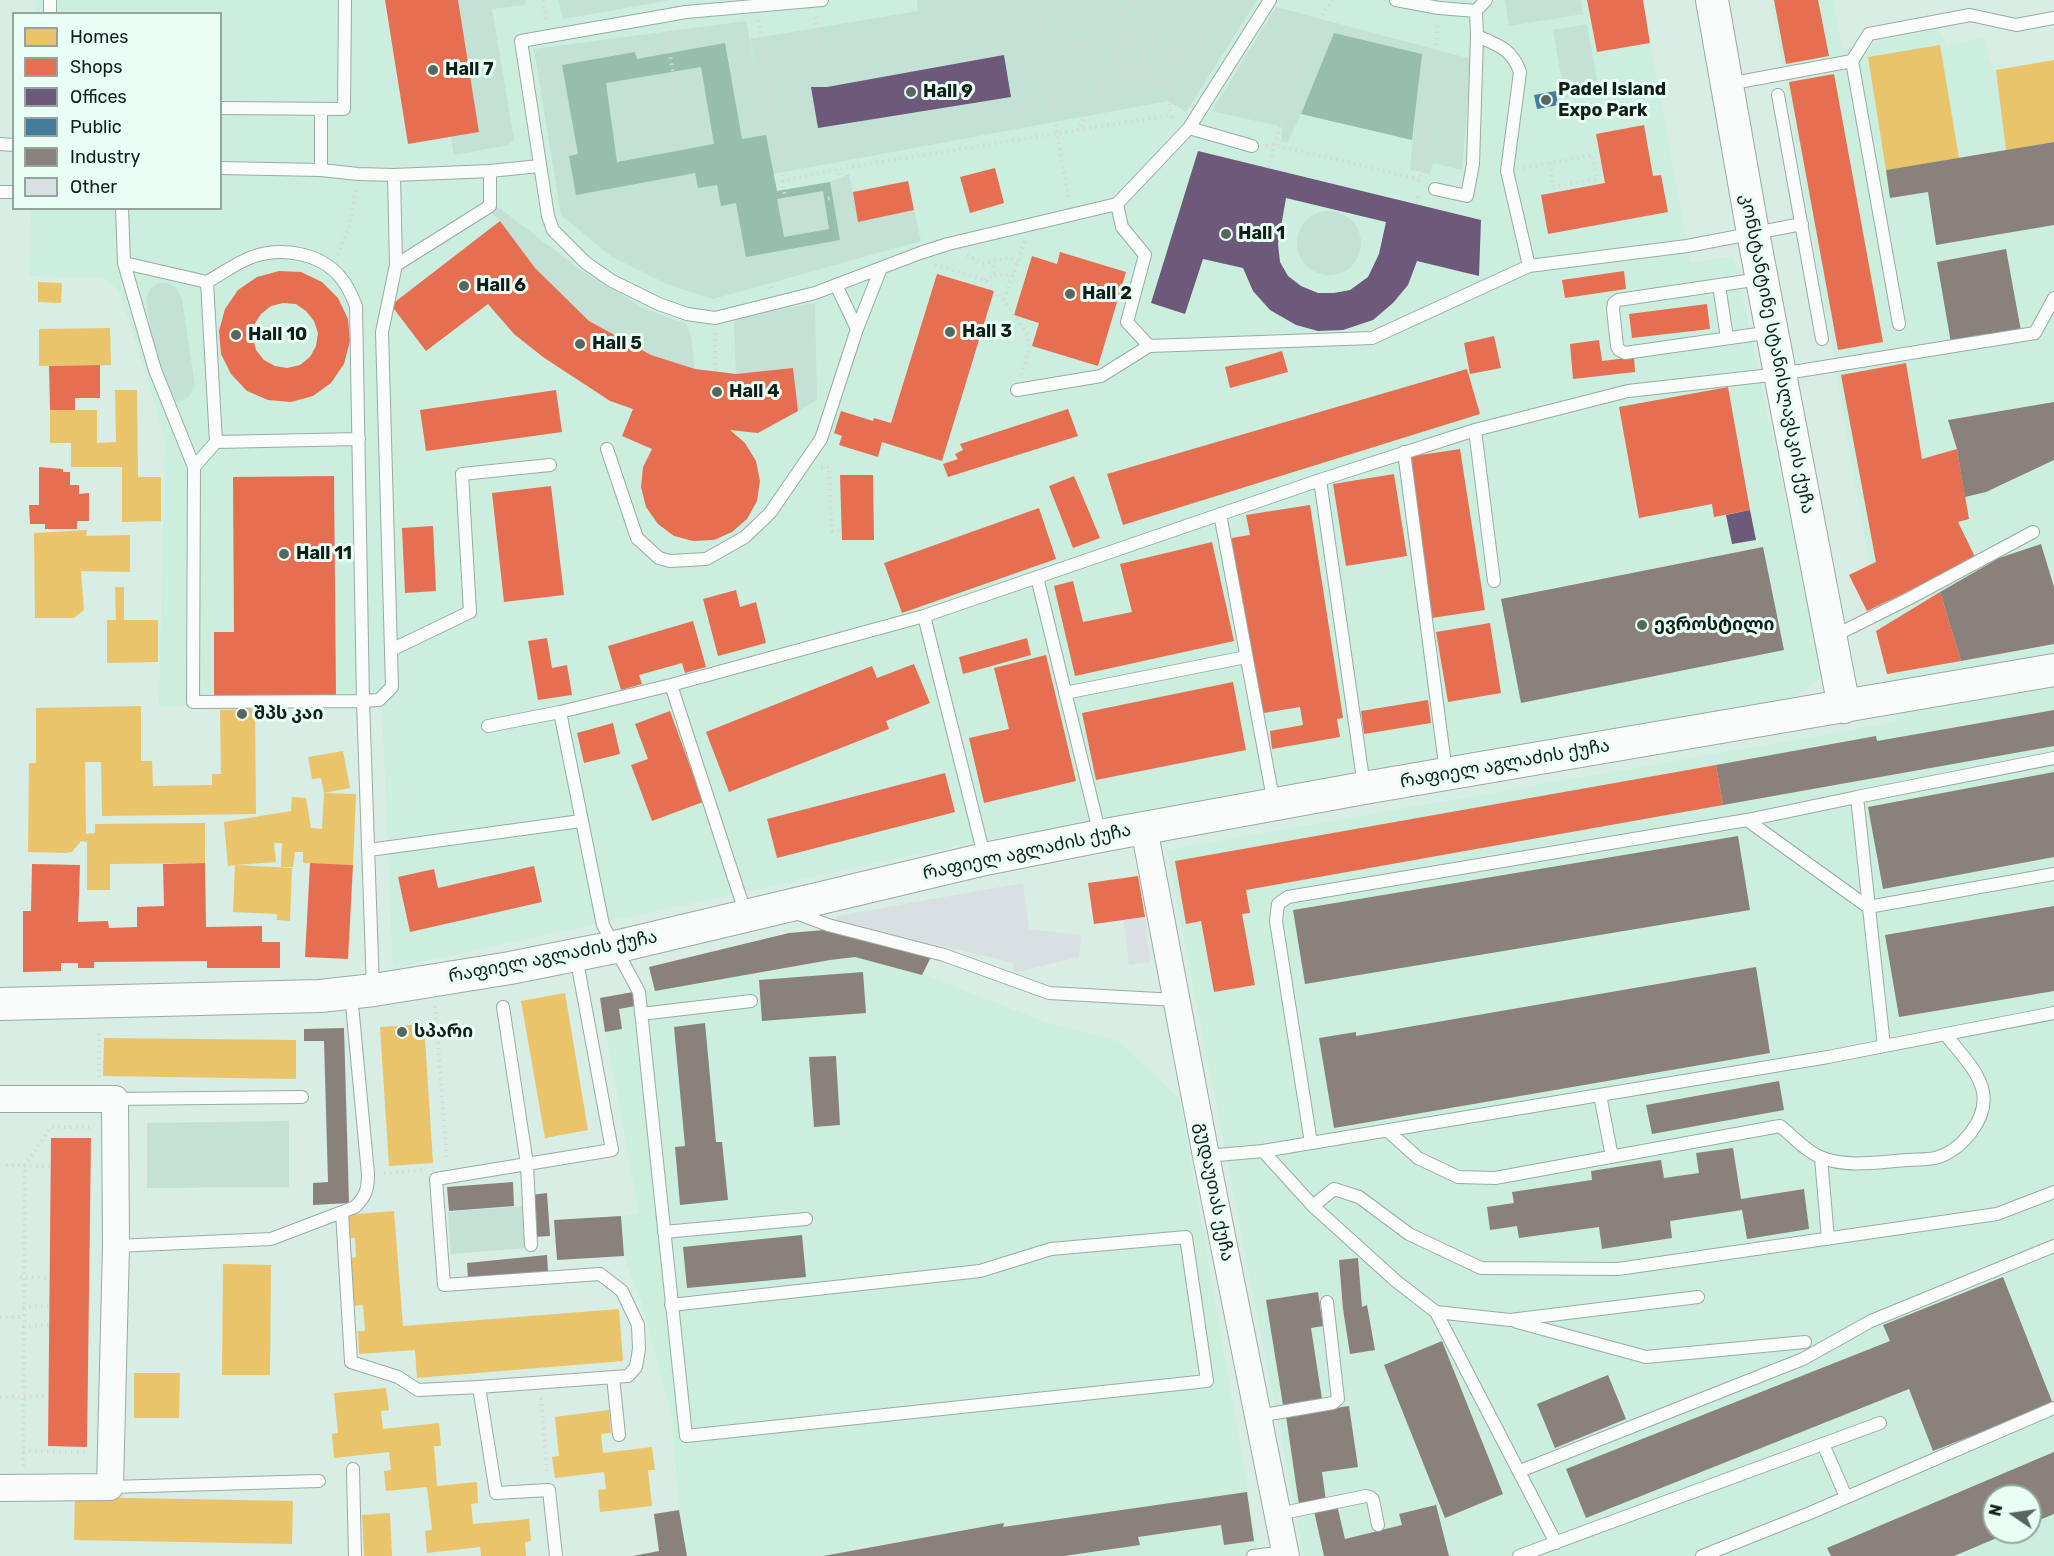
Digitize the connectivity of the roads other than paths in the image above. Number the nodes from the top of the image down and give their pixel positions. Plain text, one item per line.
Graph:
1 (345, 0) edge
2 (1270, 0) edge
3 (1396, 0) edge
4 (1486, 0) edge
5 (1712, 0) edge
6 (817, 1) edge
7 (757, 4) edge
8 (1476, 11) junction
9 (2054, 18) edge
10 (1477, 36) junction
11 (1852, 61) junction
12 (1728, 84) junction
13 (1778, 95) dead end
14 (222, 108) edge
15 (321, 109) junction
16 (1189, 128) junction
17 (1252, 146) road end
18 (539, 166) junction
19 (222, 168) edge
20 (321, 170) junction
21 (490, 171) junction
22 (394, 175) junction
23 (1435, 189) road end
24 (1117, 204) junction
25 (122, 210) edge
26 (1802, 224) junction
27 (1753, 233) junction
28 (124, 263) junction
29 (396, 265) junction
30 (1529, 266) junction
31 (881, 268) junction
32 (1761, 278) junction
33 (207, 282) junction
34 (836, 285) junction
35 (1719, 285) junction
36 (2054, 298) edge
37 (1899, 324) dead end
38 (857, 329) junction
39 (1772, 332) junction
40 (1727, 338) junction
41 (1822, 339) dead end
42 (1149, 346) junction
43 (1780, 374) junction
44 (1017, 390) road end
45 (1475, 430) junction
46 (359, 439) junction
47 (216, 442) junction
48 (607, 449) dead end
49 (1404, 452) junction
50 (550, 465) dead end
51 (194, 466) junction
52 (1320, 480) junction
53 (1220, 514) junction
54 (2032, 532) dead end
55 (1037, 577) junction
56 (1494, 581) dead end
57 (924, 616) junction
58 (1831, 638) junction
59 (391, 650) junction
60 (1246, 657) junction
61 (2054, 670) edge
62 (671, 685) junction
63 (1065, 693) junction
64 (363, 701) junction
65 (1844, 707) junction
66 (560, 712) junction
67 (488, 726) dead end
68 (2054, 758) edge
69 (1446, 773) junction
70 (1364, 788) junction
71 (1857, 797) junction
72 (1274, 804) junction
73 (1747, 820) junction
74 (581, 821) junction
75 (1144, 828) junction
76 (1100, 836) junction
77 (369, 850) junction
78 (985, 859) junction
79 (2054, 874) edge
80 (781, 907) junction
81 (1868, 907) junction
82 (746, 915) junction
83 (615, 947) junction
84 (576, 955) junction
85 (362, 992) junction
86 (1176, 1000) junction
87 (751, 1001) dead end
88 (0, 1004) edge
89 (504, 1007) dead end
90 (2054, 1013) edge
91 (641, 1014) junction
92 (1946, 1035) junction
93 (1884, 1046) junction
94 (1600, 1095) junction
95 (302, 1097) dead end
96 (107, 1099) junction
97 (0, 1100) edge
98 (1387, 1130) junction
99 (1311, 1143) junction
100 (1263, 1151) junction
101 (1206, 1156) junction
102 (1612, 1157) junction
103 (1821, 1158) junction
104 (527, 1164) junction
105 (2054, 1192) edge
106 (1313, 1206) junction
107 (342, 1212) junction
108 (806, 1219) dead end
109 (664, 1232) junction
110 (1828, 1239) junction
111 (531, 1245) dead end
112 (116, 1246) junction
113 (2054, 1246) edge
114 (1698, 1297) dead end
115 (1328, 1302) dead end
116 (671, 1305) junction
117 (1436, 1312) junction
118 (1510, 1320) junction
119 (1805, 1342) dead end
120 (614, 1377) junction
121 (479, 1387) junction
122 (2054, 1408) edge
123 (1258, 1416) junction
124 (1880, 1423) dead end
125 (619, 1435) dead end
126 (1823, 1444) junction
127 (353, 1469) dead end
128 (1520, 1471) junction
129 (319, 1481) dead end
130 (110, 1487) junction
131 (12, 1488) edge
132 (1846, 1497) junction
133 (1278, 1514) junction
134 (1378, 1525) dead end
135 (1556, 1543) junction
136 (1286, 1554) edge
137 (355, 1556) edge
138 (556, 1556) edge
139 (1253, 1556) edge
140 (1519, 1556) edge
141 (1702, 1556) edge

1 - 15 lane
2 - 16 lane
3 - 8 lane
4 - 8 lane
5 - 12 street, კონსტანტინე სტანისლავსკის ქუჩა
6 - 7 lane
7 - 18 lane
8 - 10 lane
9 - 11 lane
10 - 23 lane
10 - 30 lane
11 - 12 lane
11 - 37 lane
12 - 27 street, კონსტანტინე სტანისლავსკის ქუჩა
13 - 26 lane
14 - 15 lane
15 - 20 lane
16 - 17 lane
16 - 24 lane
18 - 21 lane
18 - 34 lane
19 - 20 lane
20 - 22 lane
21 - 22 lane
21 - 29 lane
22 - 29 lane
24 - 31 lane
24 - 42 lane
25 - 28 lane
26 - 27 lane
26 - 41 lane
27 - 30 lane
27 - 32 street, კონსტანტინე სტანისლავსკის ქუჩა
28 - 33 lane
28 - 51 lane
29 - 59 lane
30 - 42 lane
31 - 34 lane
31 - 38 lane
32 - 35 lane
32 - 39 street, კონსტანტინე სტანისლავსკის ქუჩა
33 - 46 lane
33 - 47 lane
34 - 38 lane
35 - 40 lane
35 - 40 lane
36 - 43 lane
38 - 48 lane
39 - 40 lane
39 - 43 street, კონსტანტინე სტანისლავსკის ქუჩა
42 - 44 lane
43 - 45 lane
43 - 58 street, კონსტანტინე სტანისლავსკის ქუჩა
45 - 49 lane
45 - 56 lane
46 - 47 lane
46 - 64 lane
47 - 51 lane
49 - 52 lane
49 - 69 lane
50 - 59 lane
51 - 64 lane
52 - 53 lane
52 - 70 lane
53 - 55 lane
53 - 60 lane
54 - 58 lane
55 - 57 lane
55 - 63 lane
57 - 62 lane
57 - 78 lane
58 - 65 street, კონსტანტინე სტანისლავსკის ქუჩა
59 - 64 lane
60 - 63 lane
60 - 72 lane
61 - 65 street, რაფიელ აგლაძის ქუჩა
62 - 66 lane
62 - 82 lane
63 - 76 lane
64 - 77 lane
65 - 69 street, რაფიელ აგლაძის ქუჩა
66 - 67 lane
66 - 74 lane
68 - 71 lane
69 - 70 street, რაფიელ აგლაძის ქუჩა
70 - 72 street, რაფიელ აგლაძის ქუჩა
71 - 73 lane
71 - 81 lane
72 - 75 street, რაფიელ აგლაძის ქუჩა
73 - 81 lane
73 - 99 lane
74 - 77 lane
74 - 83 lane
75 - 76 street, რაფიელ აგლაძის ქუჩა
75 - 86 street, გუდაუთას ქუჩა
76 - 78 street, რაფიელ აგლაძის ქუჩა
77 - 85 lane
78 - 80 street, რაფიელ აგლაძის ქუჩა
79 - 81 lane
80 - 82 street, რაფიელ აგლაძის ქუჩა
80 - 86 lane
81 - 93 lane
82 - 83 street, რაფიელ აგლაძის ქუჩა
83 - 84 street, რაფიელ აგლაძის ქუჩა
83 - 91 lane
84 - 85 street, რაფიელ აგლაძის ქუჩა
84 - 104 lane
85 - 88 street, რაფიელ აგლაძის ქუჩა
85 - 107 lane
86 - 101 street, გუდაუთას ქუჩა
87 - 91 lane
89 - 104 lane
90 - 92 lane
91 - 109 lane
92 - 93 lane
92 - 103 lane
93 - 94 lane
94 - 98 lane
94 - 102 lane
95 - 96 lane
96 - 97 street
96 - 112 street
98 - 99 lane
98 - 102 lane
99 - 100 lane
100 - 101 lane
100 - 106 lane
101 - 123 street, გუდაუთას ქუჩა
102 - 103 lane
103 - 110 lane
104 - 111 lane
104 - 120 lane
105 - 110 lane
106 - 110 lane
106 - 117 lane
107 - 112 lane
107 - 121 lane
108 - 109 lane
109 - 116 lane
112 - 130 street
113 - 128 lane
114 - 118 lane
115 - 123 lane
116 - 116 lane
117 - 118 lane
117 - 128 lane
118 - 119 lane
120 - 121 lane
120 - 125 lane
121 - 138 lane
122 - 132 lane
123 - 133 street, გუდაუთას ქუჩა
124 - 126 lane
126 - 132 lane
126 - 135 lane
127 - 137 lane
128 - 135 lane
129 - 130 lane
130 - 131 street
132 - 141 lane
133 - 134 lane
133 - 136 street, გუდაუთას ქუჩა
135 - 140 lane
136 - 139 lane

